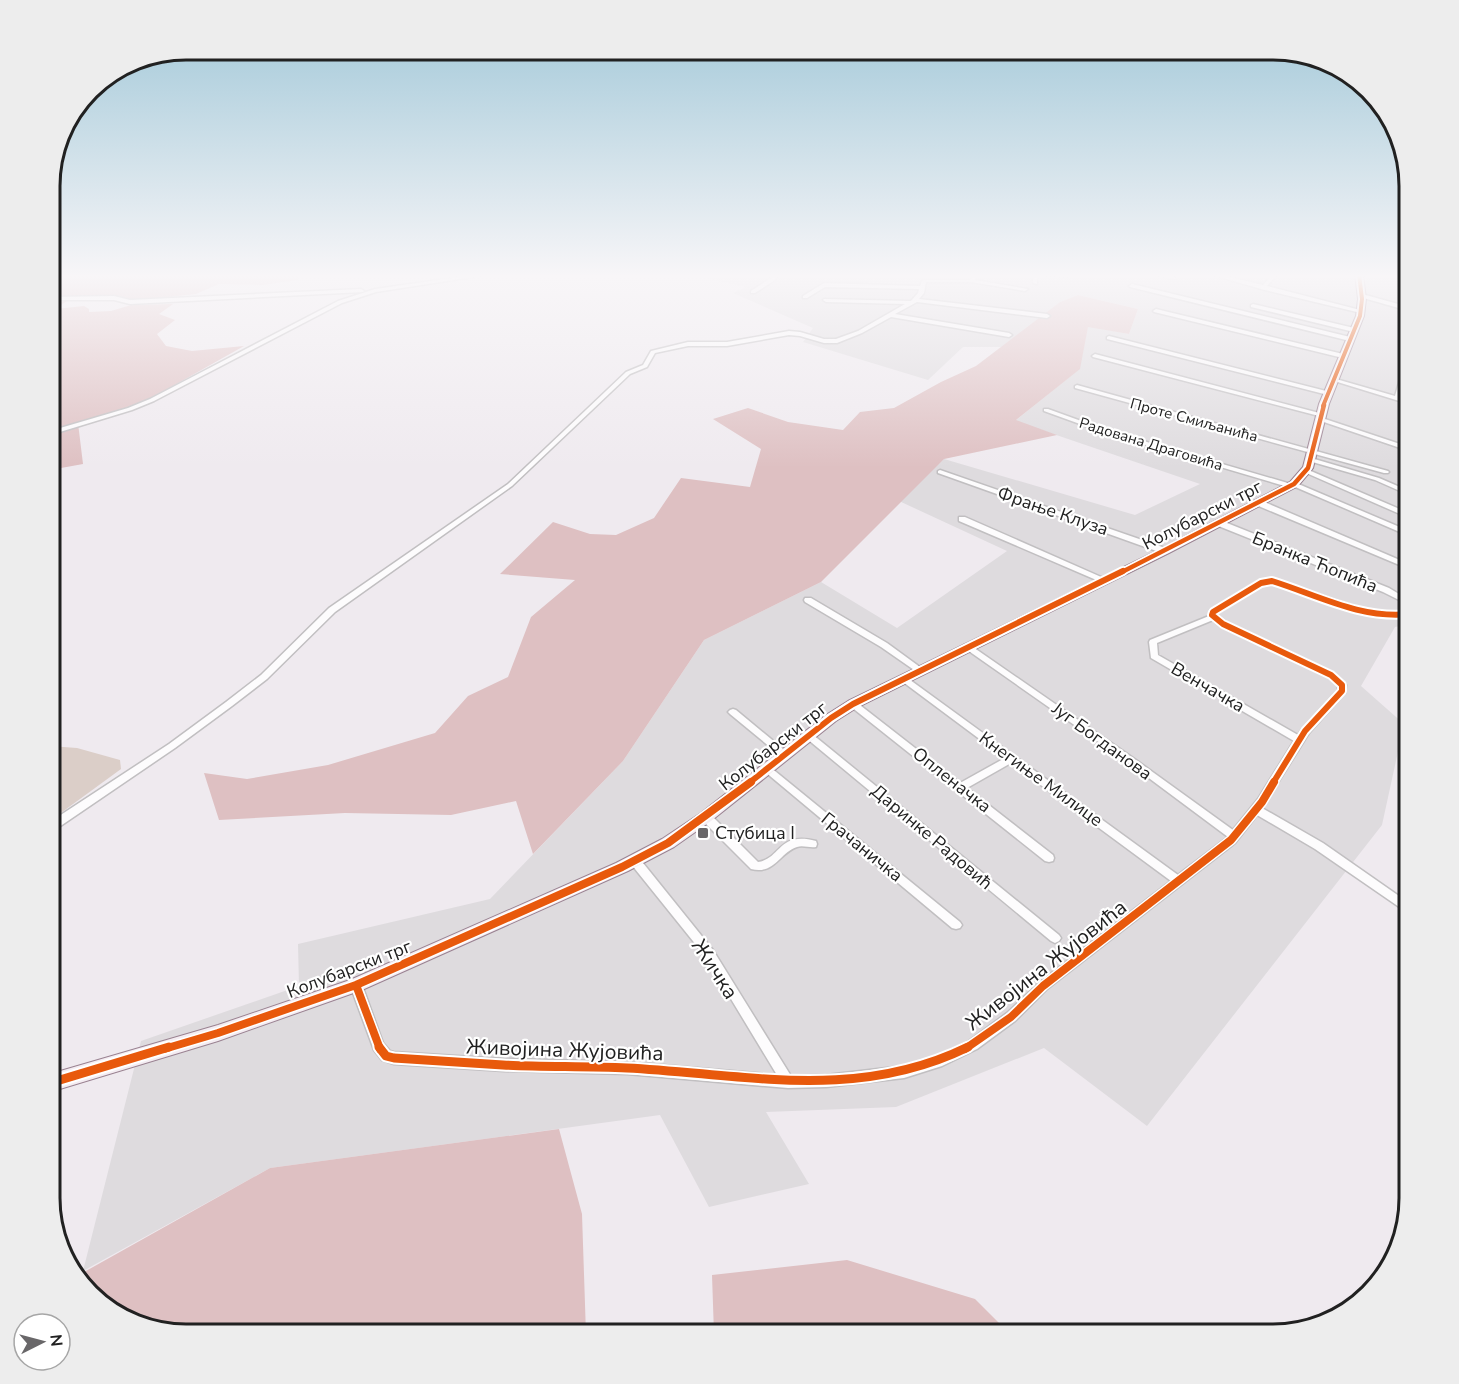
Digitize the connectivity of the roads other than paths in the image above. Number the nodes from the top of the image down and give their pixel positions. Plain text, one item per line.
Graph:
1 (268, 339) edge
2 (758, 339) edge
3 (816, 339) edge
4 (843, 339) edge
5 (1112, 339) edge
6 (1271, 339) edge
7 (1350, 339) edge
8 (1095, 356) dead end
9 (1343, 356) junction
10 (1331, 386) junction
11 (1077, 387) dead end
12 (1399, 394) edge
13 (1398, 398) joint
14 (1046, 410) dead end
15 (1320, 417) junction
16 (60, 430) edge
17 (1399, 445) edge
18 (1310, 461) junction
19 (940, 472) dead end
20 (1386, 472) dead end
21 (1292, 485) junction
22 (1399, 489) edge
23 (1259, 503) junction
24 (1399, 510) edge
25 (962, 519) dead end
26 (1219, 523) junction
27 (1399, 530) edge
28 (1165, 551) junction
29 (1399, 563) edge
30 (1104, 580) junction
31 (1399, 597) edge
32 (807, 600) dead end
33 (1399, 615) edge
34 (1213, 616) junction
35 (968, 647) junction
36 (920, 670) junction
37 (903, 679) junction
38 (853, 704) junction
39 (733, 712) dead end
40 (809, 736) junction
41 (1299, 740) junction
42 (785, 755) junction
43 (1011, 759) junction
44 (767, 769) junction
45 (961, 787) junction
46 (1257, 810) junction
47 (706, 817) junction
48 (60, 820) edge
49 (1234, 836) junction
50 (812, 844) dead end
51 (1049, 858) dead end
52 (635, 861) junction
53 (1179, 881) junction
54 (1399, 901) edge
55 (956, 924) dead end
56 (1055, 938) dead end
57 (356, 985) junction
58 (60, 1080) edge
59 (788, 1082) junction

1 - 16 street
2 - 48 street
3 - 4 street
5 - 10 street
6 - 9 street
7 - 9 street, Колубарски трг
8 - 15 street
9 - 10 street, Колубарски трг
10 - 13 street
10 - 15 street, Колубарски трг
11 - 18 street, Проте Смиљанића
12 - 13 street
14 - 21 street, Радована Драговића
15 - 17 street
15 - 18 street, Колубарски трг
18 - 20 street
18 - 21 street, Колубарски трг
18 - 22 street
18 - 24 street
19 - 28 street, Фрање Клуза
21 - 23 street, Колубарски трг
21 - 27 street, Радована Драговића
23 - 26 street, Колубарски трг
23 - 29 street
25 - 30 street
26 - 28 street, Колубарски трг
26 - 31 street, Бранка Ћопића
28 - 30 street, Колубарски трг
30 - 35 street, Колубарски трг
32 - 36 street
33 - 34 street
34 - 41 street, Живојина Жујовића
34 - 41 street, Венчачка
35 - 36 street, Колубарски трг
35 - 49 street, Југ Богданова
36 - 37 street, Колубарски трг
37 - 38 street, Колубарски трг
37 - 43 street, Кнегиње Милице
38 - 40 street, Колубарски трг
38 - 45 street, Опленачка
39 - 42 street
40 - 42 street, Колубарски трг
40 - 56 street, Даринке Радовић
41 - 46 street, Живојина Жујовића
42 - 44 street, Колубарски трг
43 - 45 street
43 - 53 street, Кнегиње Милице
44 - 47 street, Колубарски трг
44 - 55 street, Грачаничка
45 - 51 street, Опленачка
46 - 49 street, Живојина Жујовића
46 - 54 street
47 - 50 street
47 - 52 street, Колубарски трг
49 - 53 street, Живојина Жујовића
52 - 57 street, Колубарски трг
52 - 59 street, Жичка
53 - 59 street, Живојина Жујовића
57 - 58 street, Колубарски трг
57 - 59 street, Живојина Жујовића

